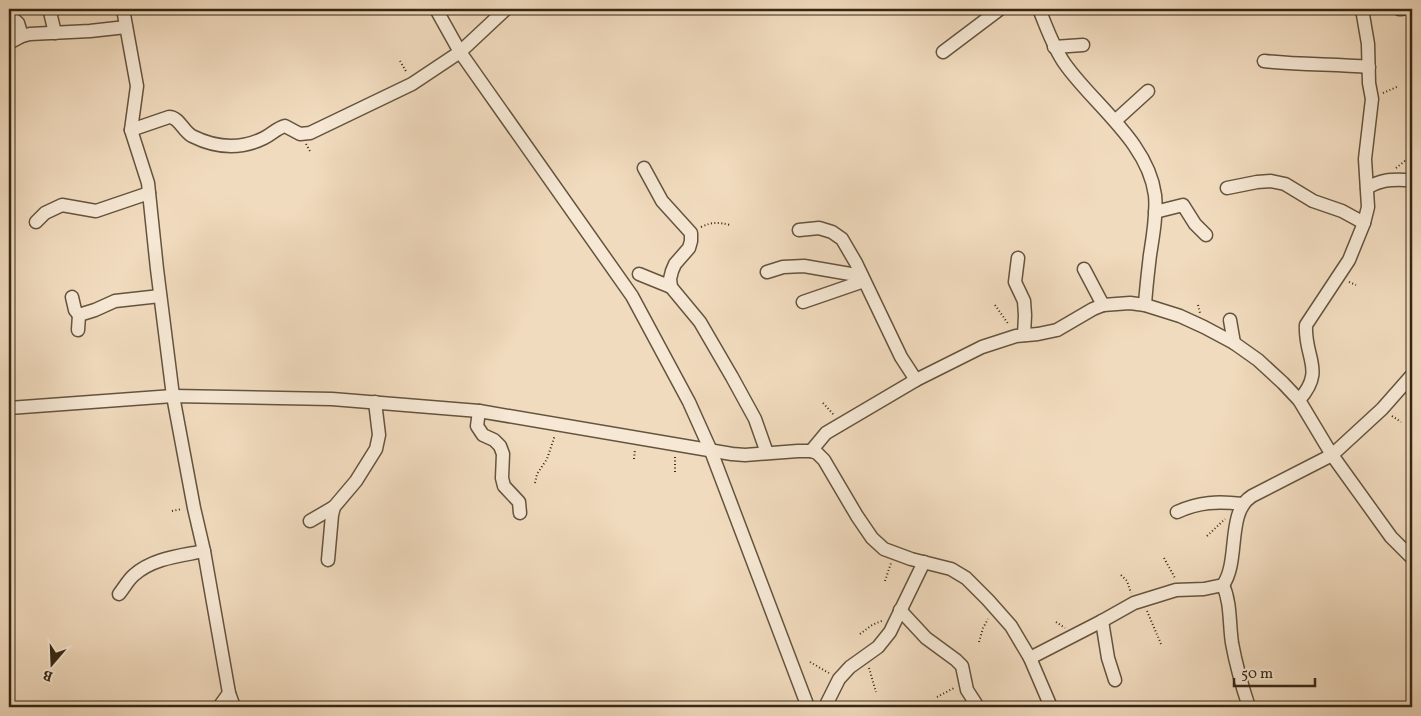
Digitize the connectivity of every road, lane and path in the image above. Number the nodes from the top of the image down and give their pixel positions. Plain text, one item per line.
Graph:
1 (123, 9) edge
2 (436, 9) edge
3 (506, 9) edge
4 (1039, 9) edge
5 (1362, 9) edge
6 (992, 11) edge
7 (50, 12) dead end
8 (9, 15) edge
9 (126, 27) junction
10 (55, 33) junction
11 (22, 36) junction
12 (9, 43) edge
13 (1083, 44) dead end
14 (1054, 47) junction
15 (460, 52) junction
16 (943, 52) dead end
17 (400, 60) dead end
18 (1264, 62) dead end
19 (1369, 67) junction
20 (412, 84) junction
21 (1399, 86) dead end
22 (1148, 91) dead end
23 (1372, 98) junction
24 (1115, 121) junction
25 (131, 130) junction
26 (644, 168) dead end
27 (1412, 180) edge
28 (1227, 188) dead end
29 (1367, 188) junction
30 (149, 193) junction
31 (1155, 212) junction
32 (36, 222) dead end
33 (1364, 222) junction
34 (730, 225) dead end
35 (799, 230) dead end
36 (690, 233) junction
37 (1206, 235) dead end
38 (1018, 258) dead end
39 (1084, 269) dead end
40 (767, 272) dead end
41 (639, 274) dead end
42 (863, 279) junction
43 (671, 286) junction
44 (72, 296) dead end
45 (160, 296) junction
46 (803, 302) dead end
47 (995, 305) dead end
48 (1104, 305) junction
49 (1144, 305) junction
50 (79, 315) junction
51 (1230, 320) dead end
52 (78, 330) dead end
53 (1019, 336) junction
54 (1234, 343) junction
55 (1412, 375) edge
56 (916, 380) junction
57 (173, 396) junction
58 (1298, 400) junction
59 (375, 402) junction
60 (823, 403) dead end
61 (9, 408) edge
62 (479, 410) junction
63 (558, 423) junction
64 (842, 424) junction
65 (675, 444) junction
66 (811, 450) junction
67 (710, 451) junction
68 (767, 453) junction
69 (1332, 456) junction
70 (675, 472) dead end
71 (535, 482) dead end
72 (334, 507) junction
73 (1241, 509) junction
74 (1177, 512) dead end
75 (520, 514) dead end
76 (310, 520) dead end
77 (1207, 536) dead end
78 (204, 551) junction
79 (895, 554) junction
80 (1164, 558) dead end
81 (1412, 558) edge
82 (328, 560) dead end
83 (924, 562) junction
84 (1121, 575) dead end
85 (885, 581) dead end
86 (1223, 585) junction
87 (1176, 590) junction
88 (119, 594) dead end
89 (1138, 601) junction
90 (997, 610) junction
91 (898, 615) junction
92 (1102, 621) junction
93 (860, 634) dead end
94 (979, 642) dead end
95 (1161, 644) dead end
96 (863, 657) junction
97 (1030, 658) junction
98 (810, 662) dead end
99 (840, 679) junction
100 (1115, 680) dead end
101 (965, 682) junction
102 (876, 692) dead end
103 (229, 693) junction
104 (937, 697) dead end
105 (220, 707) edge
106 (234, 707) edge
107 (808, 707) edge
108 (825, 707) edge
109 (978, 707) edge
110 (1051, 707) edge
111 (1249, 707) edge

1 - 9 street
2 - 15 street
3 - 15 street
4 - 14 street
5 - 19 street
6 - 16 street
7 - 10 street
8 - 11 street
9 - 10 street
9 - 25 street
10 - 11 street
11 - 12 street
13 - 14 street
14 - 24 street
15 - 20 street
15 - 67 street
17 - 20 path
18 - 19 street
19 - 23 street
20 - 25 street
21 - 23 path
22 - 24 street
23 - 29 street
24 - 31 street
25 - 30 street
26 - 36 street
27 - 29 street
28 - 33 street
29 - 33 street
30 - 32 street
30 - 45 street
31 - 37 street
31 - 49 street
33 - 58 street
34 - 36 path
35 - 42 street
36 - 43 street
38 - 53 street
39 - 48 street
40 - 42 street
41 - 43 street
42 - 46 street
42 - 56 street
43 - 68 street
44 - 50 street
45 - 50 street
45 - 57 street
47 - 53 path
48 - 49 street
48 - 53 street
49 - 54 street
50 - 52 street
51 - 54 street
53 - 56 street
54 - 58 street
55 - 69 street
56 - 64 street
57 - 59 street
57 - 61 street
57 - 78 street
58 - 69 street
59 - 62 street
59 - 72 street
60 - 64 path
62 - 63 street
62 - 75 street
63 - 65 street
63 - 71 path
64 - 66 street
65 - 67 street
65 - 70 path
66 - 68 street
66 - 79 street
67 - 68 street
67 - 107 street
69 - 73 street
69 - 81 street
72 - 76 street
72 - 82 street
73 - 74 street
73 - 77 path
73 - 86 street
78 - 88 street
78 - 103 street
79 - 83 street
79 - 85 path
80 - 87 path
83 - 90 street
83 - 91 street
84 - 89 path
86 - 87 street
86 - 111 street
87 - 89 street
89 - 92 street
89 - 95 path
90 - 94 path
90 - 97 street
91 - 93 path
91 - 96 street
91 - 101 street
92 - 97 street
92 - 100 street
96 - 99 street
96 - 102 path
97 - 110 street
98 - 99 path
99 - 108 street
101 - 104 path
101 - 109 street
103 - 105 street
103 - 106 street

